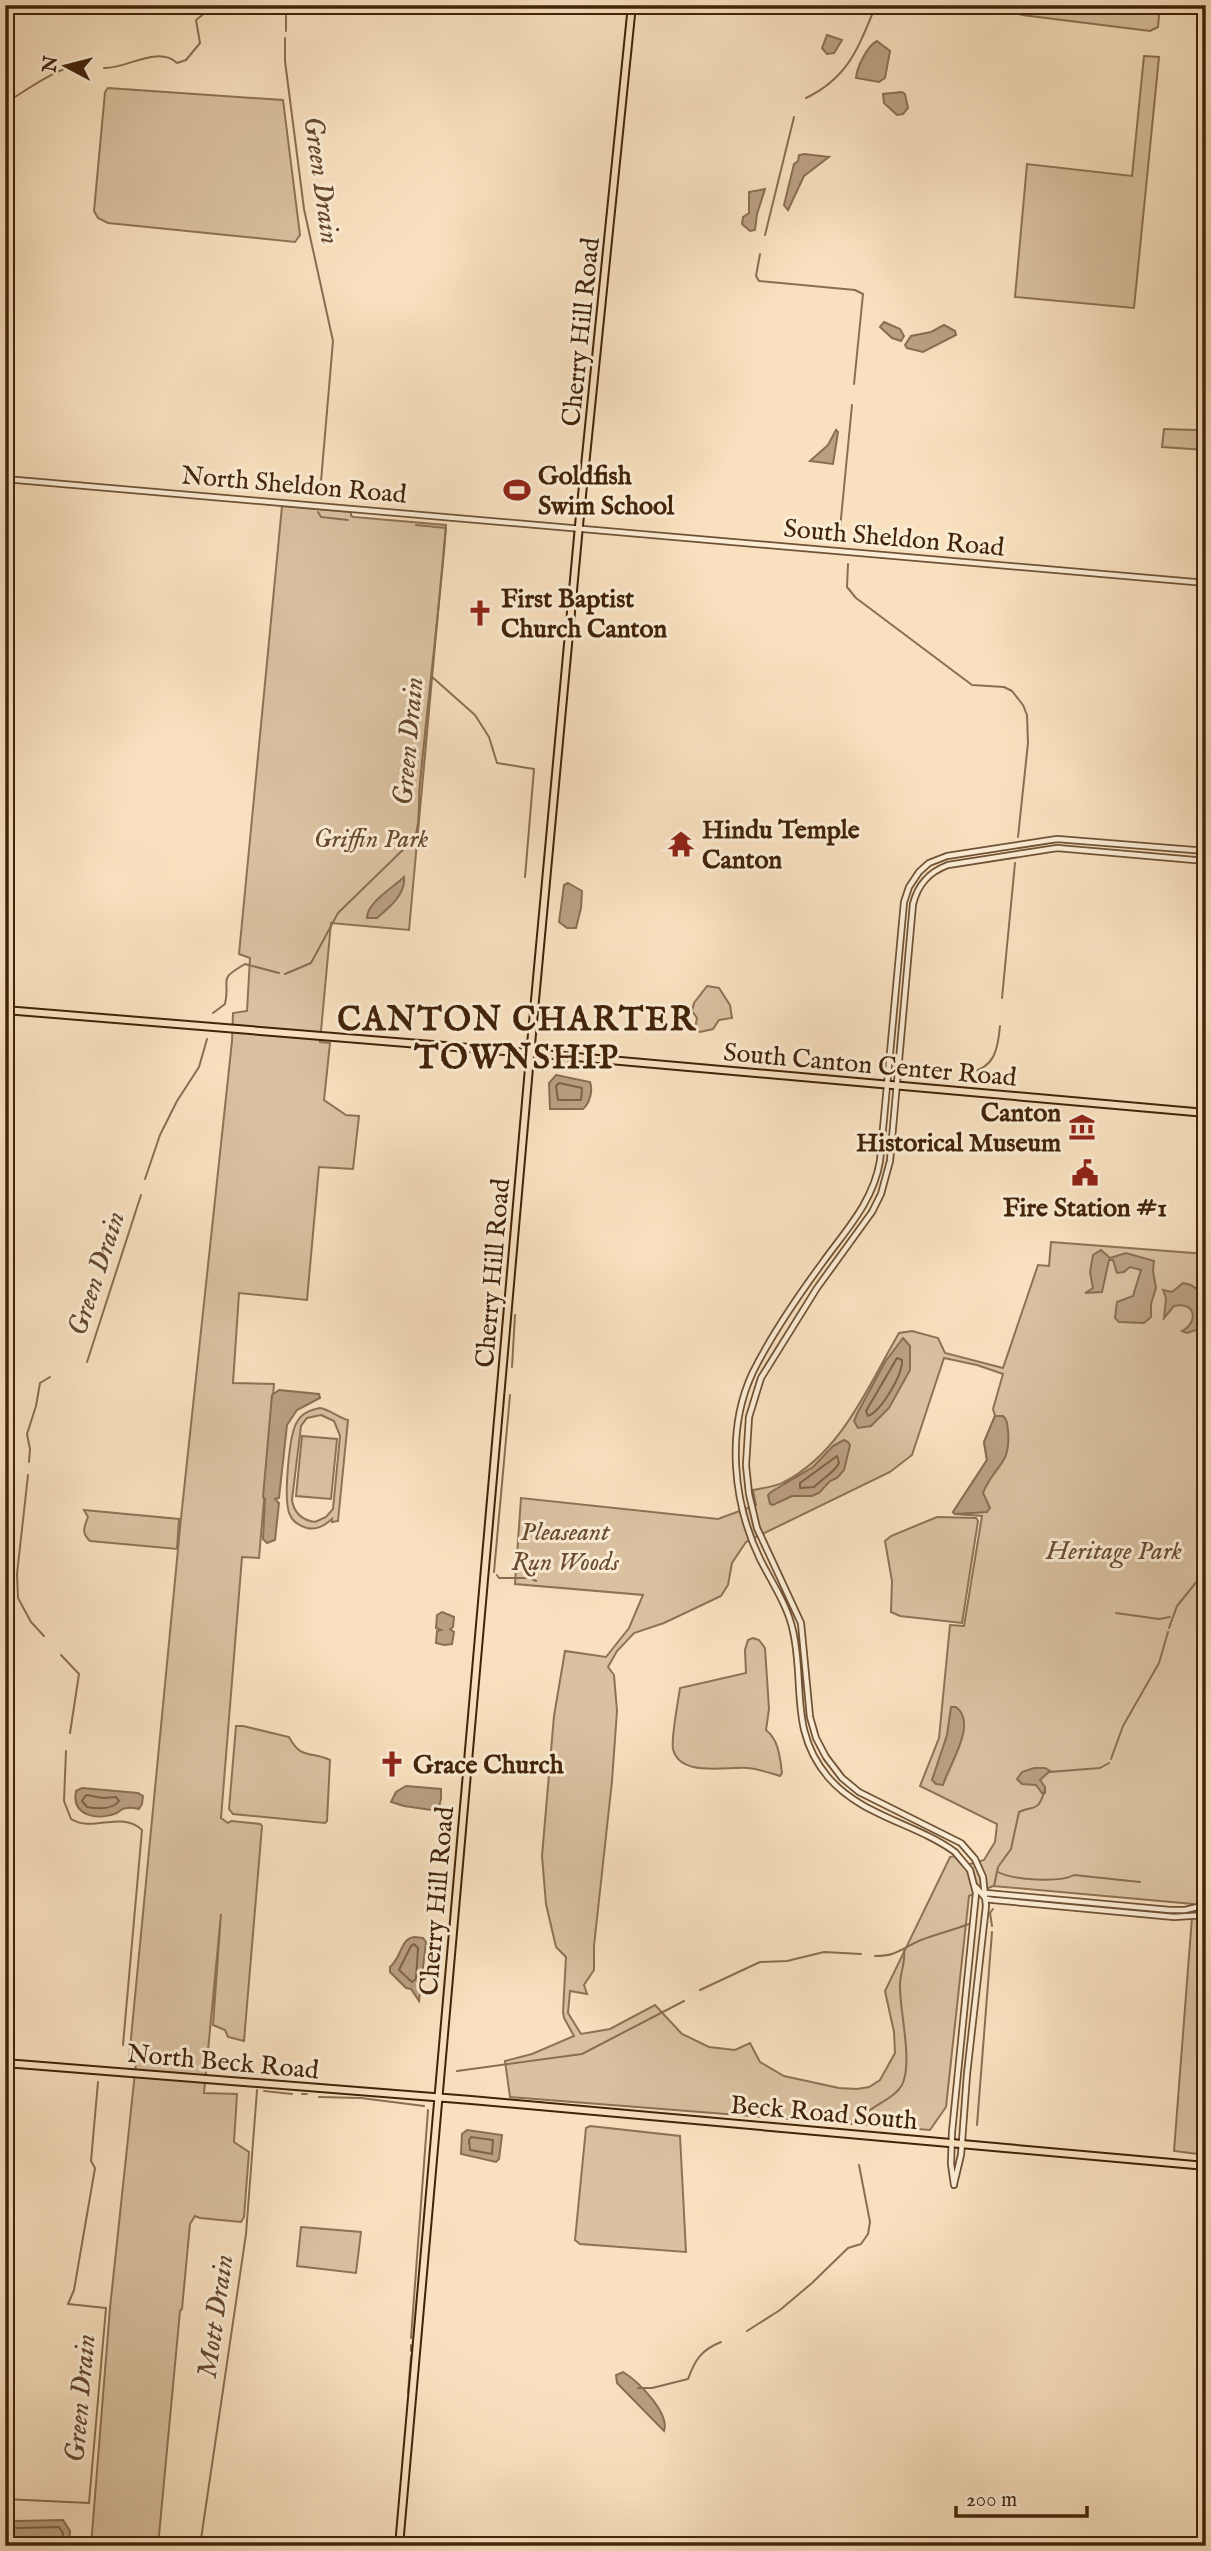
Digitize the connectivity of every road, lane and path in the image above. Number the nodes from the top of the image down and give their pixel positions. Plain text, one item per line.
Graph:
1 (632, 5) edge
2 (5, 479) edge
3 (579, 528) junction
4 (1206, 583) edge
5 (1206, 851) edge
6 (1206, 861) edge
7 (904, 906) junction
8 (913, 907) junction
9 (897, 979) junction
10 (906, 980) junction
11 (5, 1010) edge
12 (891, 1040) junction
13 (901, 1041) junction
14 (531, 1053) junction
15 (887, 1085) junction
16 (897, 1086) junction
17 (1206, 1113) edge
18 (881, 1150) junction
19 (891, 1151) junction
20 (748, 1385) junction
21 (756, 1389) junction
22 (976, 1886) junction
23 (986, 1896) junction
24 (1206, 1905) edge
25 (1206, 1915) edge
26 (964, 2016) junction
27 (973, 2017) junction
28 (5, 2063) edge
29 (438, 2098) junction
30 (952, 2142) junction
31 (962, 2143) junction
32 (1206, 2166) edge
33 (399, 2546) edge

1 - 3 main road, Cherry Hill Road
2 - 3 street, North Sheldon Road
3 - 4 street, South Sheldon Road
3 - 14 main road, Cherry Hill Road
5 - 7 street
6 - 8 street
7 - 8 street
7 - 9 street
8 - 10 street
9 - 10 street
9 - 12 street
10 - 13 street
11 - 14 main road, South Canton Center Road
12 - 13 street
12 - 15 street
13 - 16 street
14 - 15 main road, South Canton Center Road
14 - 29 main road, Cherry Hill Road
15 - 16 main road, South Canton Center Road
15 - 18 street
16 - 17 main road, South Canton Center Road
16 - 19 street
18 - 19 street
18 - 20 street
19 - 21 street
20 - 21 street
20 - 22 street
21 - 23 street
22 - 23 street
22 - 26 street
23 - 24 street
23 - 25 street
23 - 27 street
26 - 27 street
26 - 30 street
27 - 31 street
28 - 29 main road, North Beck Road
29 - 30 main road, Beck Road South
29 - 33 main road, Cherry Hill Road
30 - 31 main road, Beck Road South
30 - 31 street
31 - 32 main road, Beck Road South

